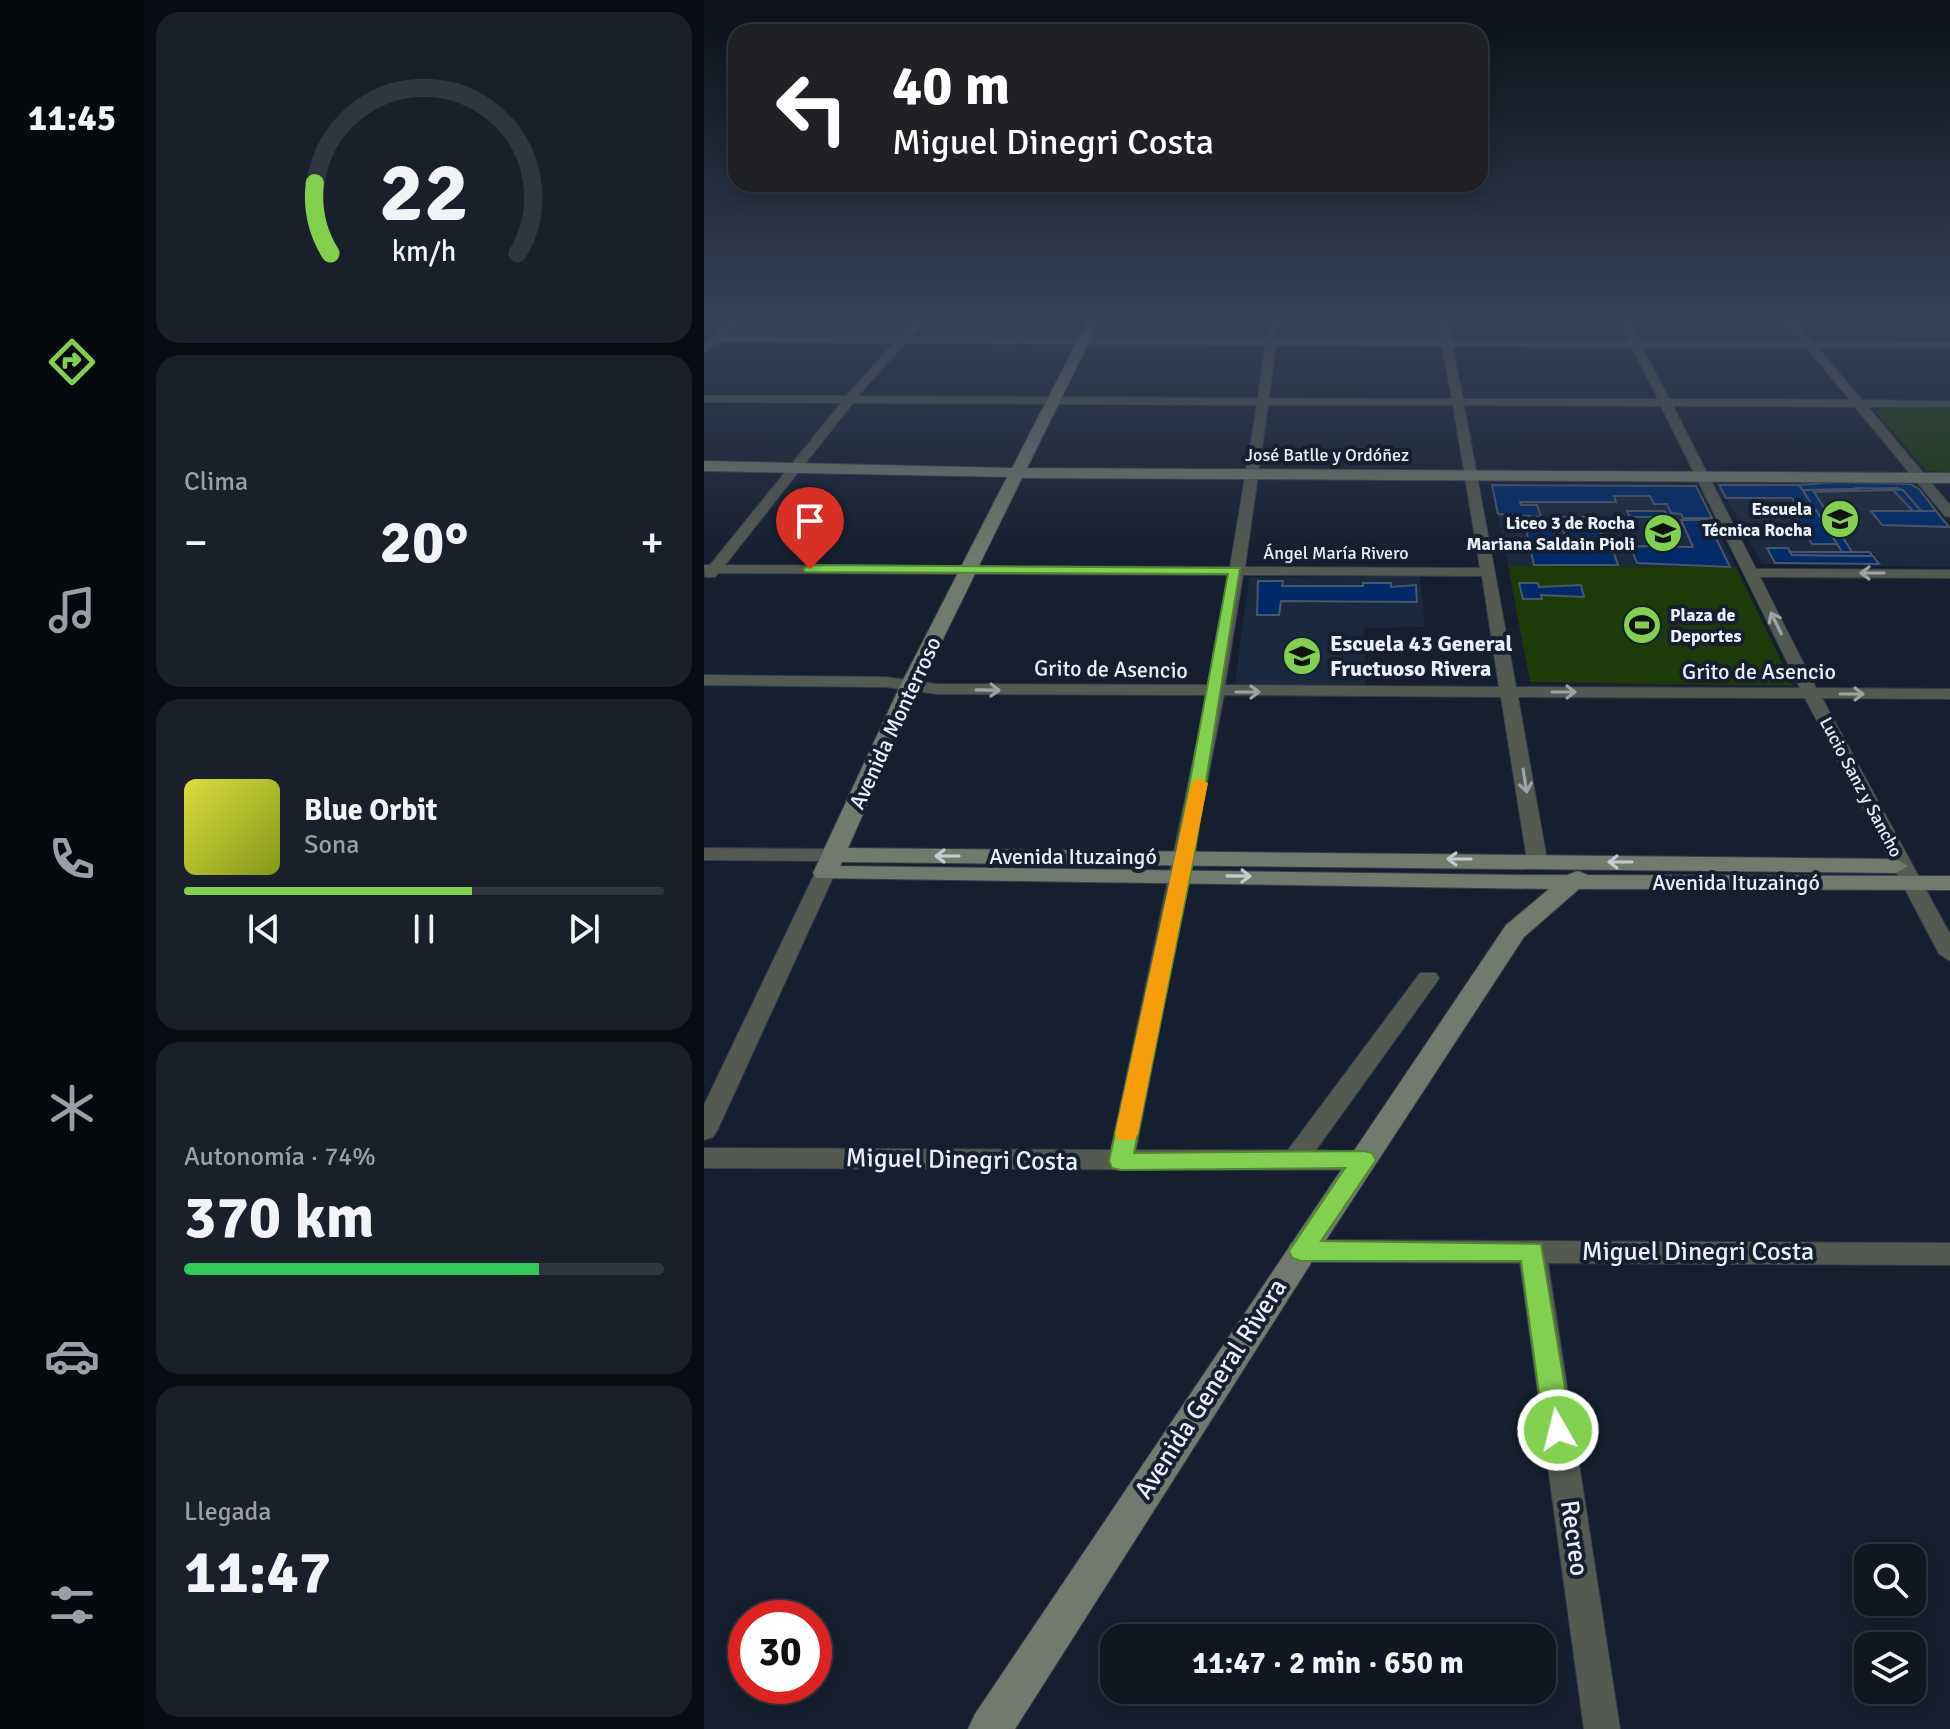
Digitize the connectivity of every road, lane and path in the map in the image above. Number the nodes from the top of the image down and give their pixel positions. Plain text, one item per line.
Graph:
1 (704, 399) edge
2 (850, 399) junction
3 (1664, 399) edge
4 (1853, 399) edge
5 (1264, 400) junction
6 (1055, 401) junction
7 (1457, 401) junction
8 (1666, 403) junction
9 (1856, 403) junction
10 (1950, 404) edge
11 (704, 466) edge
12 (794, 469) junction
13 (1018, 473) junction
14 (1253, 475) junction
15 (1472, 476) junction
16 (1704, 477) junction
17 (1920, 477) junction
18 (1950, 478) edge
19 (1950, 513) edge
20 (969, 569) junction
21 (1235, 570) junction
22 (1488, 572) junction
23 (707, 573) edge
24 (1751, 573) junction
25 (1950, 574) edge
26 (704, 680) edge
27 (728, 681) junction
28 (910, 686) junction
29 (1216, 692) junction
30 (1510, 692) junction
31 (1811, 694) junction
32 (1950, 694) edge
33 (704, 697) edge
34 (704, 854) edge
35 (1537, 860) junction
36 (829, 864) junction
37 (1182, 866) junction
38 (1950, 866) edge
39 (1572, 872) junction
40 (1908, 874) junction
41 (1522, 882) junction
42 (1950, 883) edge
43 (1515, 931) junction
44 (1950, 954) edge
45 (1428, 978) dead end
46 (704, 1131) edge
47 (704, 1158) edge
48 (1296, 1159) junction
49 (1364, 1160) junction
50 (1121, 1161) junction
51 (1301, 1251) junction
52 (1532, 1251) junction
53 (1950, 1254) edge
54 (990, 1729) edge
55 (1602, 1729) edge

1 - 2 street
2 - 6 street
2 - 12 street
3 - 8 street, Lucio Sanz y Sancho
4 - 9 street
5 - 6 street
5 - 7 street
5 - 14 street
6 - 13 street, Avenida Monterroso
7 - 8 street
7 - 15 street
8 - 9 street
8 - 16 street, Lucio Sanz y Sancho
9 - 10 street
9 - 17 street
11 - 12 street, José Batlle y Ordóñez
12 - 13 street, José Batlle y Ordóñez
12 - 23 street
13 - 14 street, José Batlle y Ordóñez
13 - 20 street, Avenida Monterroso
14 - 15 street, José Batlle y Ordóñez
14 - 21 street
15 - 16 street, José Batlle y Ordóñez
15 - 22 street
16 - 17 street, José Batlle y Ordóñez
16 - 24 street, Lucio Sanz y Sancho
17 - 18 street, José Batlle y Ordóñez
17 - 19 street
20 - 21 street, Ángel María Rivero
20 - 23 street, Ángel María Rivero
20 - 28 street, Avenida Monterroso
21 - 22 street, Ángel María Rivero
21 - 29 street
22 - 30 street
25 -> 24 street
31 -> 24 street, Lucio Sanz y Sancho
26 - 27 street, Grito de Asencio
27 - 28 street, Grito de Asencio
27 - 33 street
28 -> 29 street, Grito de Asencio
28 - 36 street, Avenida Monterroso
29 -> 30 street, Grito de Asencio
29 - 37 street
30 -> 31 street, Grito de Asencio
30 -> 35 street
31 -> 32 street, Grito de Asencio
31 - 40 street, Lucio Sanz y Sancho
34 - 36 street, Avenida Ituzaingó
35 -> 37 street, Avenida Ituzaingó
35 - 39 street, Avenida Ituzaingó
35 - 41 street
36 - 37 street, Avenida Ituzaingó
36 - 46 street, Avenida Monterroso
37 -> 41 street, Avenida Ituzaingó
37 - 50 street
38 - 40 street, Avenida Ituzaingó
39 - 40 street, Avenida Ituzaingó
39 - 41 street, Avenida Ituzaingó
39 - 43 street, Avenida General Rivera
40 - 42 street, Avenida Ituzaingó
40 - 44 street, Lucio Sanz y Sancho
41 - 43 street, Avenida General Rivera
43 - 49 street, Avenida General Rivera
45 - 48 street
47 - 50 street, Miguel Dinegri Costa
48 - 49 street, Miguel Dinegri Costa
48 - 50 street, Miguel Dinegri Costa
49 - 51 street, Avenida General Rivera
51 - 52 street, Miguel Dinegri Costa
51 - 54 street, Avenida General Rivera
52 - 53 street, Miguel Dinegri Costa
52 - 55 street, Recreo

